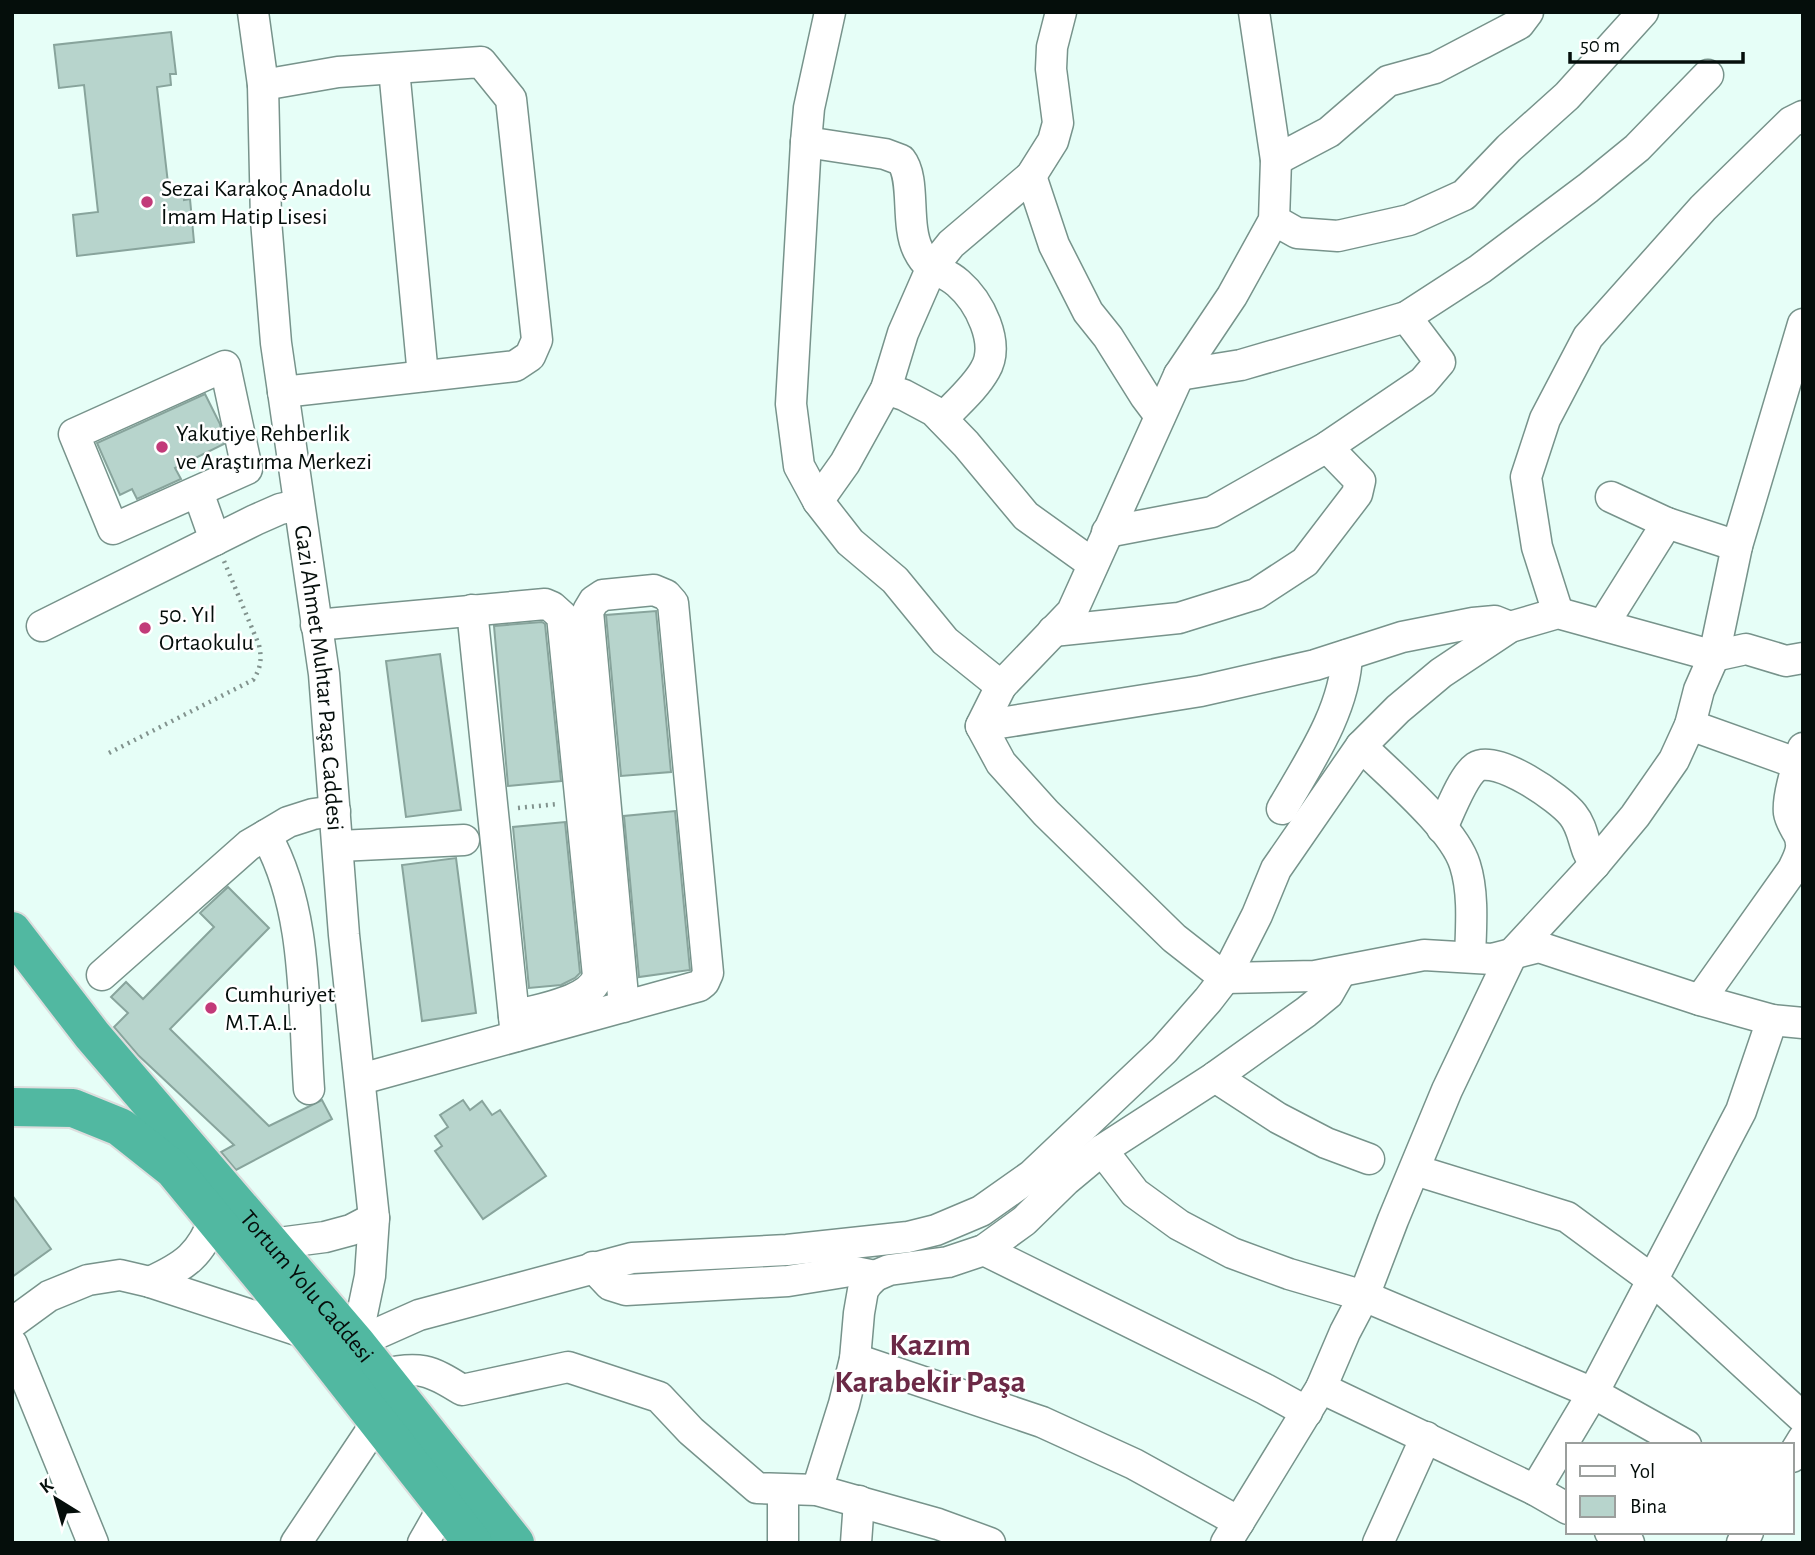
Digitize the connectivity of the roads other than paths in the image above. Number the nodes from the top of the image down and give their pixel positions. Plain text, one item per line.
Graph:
1 (253, 12) edge
2 (830, 12) edge
3 (1061, 12) edge
4 (1254, 12) edge
5 (1528, 12) edge
6 (1643, 12) edge
7 (394, 69) junction
8 (1708, 75) dead end
9 (263, 85) junction
10 (1803, 116) edge
11 (806, 142) junction
12 (1276, 160) junction
13 (1031, 176) junction
14 (1274, 220) junction
15 (932, 269) junction
16 (1406, 317) junction
17 (1803, 324) edge
18 (1179, 375) junction
19 (423, 376) junction
20 (886, 389) junction
21 (283, 392) junction
22 (1160, 415) junction
23 (942, 419) junction
24 (1327, 447) junction
25 (198, 492) junction
26 (1611, 497) dead end
27 (818, 501) junction
28 (298, 505) junction
29 (1667, 523) junction
30 (1108, 532) junction
31 (215, 540) junction
32 (1737, 545) junction
33 (1093, 564) junction
34 (472, 610) junction
35 (1558, 613) junction
36 (316, 625) junction
37 (1603, 625) junction
38 (42, 626) dead end
39 (1510, 627) junction
40 (1053, 631) junction
41 (1347, 654) junction
42 (1714, 656) junction
43 (1803, 658) edge
44 (1001, 686) junction
45 (1690, 725) junction
46 (981, 726) junction
47 (1361, 746) junction
48 (1801, 756) edge
49 (1282, 810) dead end
50 (335, 811) junction
51 (1442, 828) junction
52 (266, 835) junction
53 (464, 840) dead end
54 (1802, 845) edge
55 (339, 846) junction
56 (1595, 864) junction
57 (12, 931) edge
58 (1512, 954) junction
59 (1470, 957) junction
60 (12, 968) edge
61 (1340, 973) junction
62 (102, 975) dead end
63 (1225, 978) junction
64 (1700, 1000) junction
65 (624, 1007) junction
66 (1772, 1020) junction
67 (1803, 1023) edge
68 (515, 1026) junction
69 (92, 1035) junction
70 (1215, 1077) junction
71 (361, 1079) junction
72 (309, 1089) dead end
73 (12, 1107) edge
74 (1102, 1150) junction
75 (1369, 1159) dead end
76 (1415, 1170) junction
77 (215, 1217) junction
78 (374, 1218) junction
79 (271, 1244) junction
80 (984, 1250) junction
81 (593, 1267) junction
82 (875, 1276) junction
83 (1654, 1281) junction
84 (150, 1282) junction
85 (1364, 1296) junction
86 (12, 1323) edge
87 (309, 1334) junction
88 (356, 1343) junction
89 (12, 1344) edge
90 (855, 1359) junction
91 (381, 1375) junction
92 (1592, 1394) junction
93 (1314, 1400) junction
94 (1803, 1418) edge
95 (377, 1422) junction
96 (1426, 1437) junction
97 (1682, 1443) edge
98 (817, 1490) junction
99 (1535, 1490) junction
100 (783, 1491) junction
101 (859, 1501) junction
102 (444, 1506) junction
103 (1566, 1508) edge
104 (1233, 1532) edge
105 (1613, 1534) edge
106 (93, 1543) edge
107 (296, 1543) edge
108 (423, 1543) edge
109 (473, 1543) edge
110 (515, 1543) edge
111 (783, 1543) edge
112 (856, 1543) edge
113 (990, 1543) edge
114 (1378, 1543) edge
115 (1629, 1543) edge

1 - 9 street, Gazi Ahmet Muhtar Paşa Caddesi
2 - 11 street
3 - 13 street
4 - 12 street
5 - 12 street
6 - 14 street
7 - 9 street
7 - 19 street
7 - 19 street
8 - 16 street
9 - 21 street, Gazi Ahmet Muhtar Paşa Caddesi
10 - 35 street
11 - 15 street
11 - 27 street
12 - 14 street
13 - 15 street
13 - 22 street
14 - 18 street
15 - 20 street
15 - 23 street
16 - 18 street
16 - 24 street
17 - 32 street
18 - 22 street
19 - 21 street
20 - 23 street
20 - 27 street
21 - 28 street, Gazi Ahmet Muhtar Paşa Caddesi
22 - 30 street
23 - 33 street
24 - 30 street
24 - 40 street
25 - 25 street
25 - 31 street
26 - 29 street
27 - 44 street
28 - 31 street
28 - 36 street, Gazi Ahmet Muhtar Paşa Caddesi
29 - 32 street
29 - 37 street
30 - 33 street
31 - 38 street
32 - 42 street
33 - 40 street
34 - 36 street
34 - 68 street
34 - 68 street
35 - 37 street
35 - 39 street
36 - 50 street, Gazi Ahmet Muhtar Paşa Caddesi
37 - 42 street
39 - 41 street
39 - 47 street
40 - 44 street
41 - 46 street
41 - 49 street
42 - 43 street
42 - 45 street
44 - 46 street
45 - 48 street
45 - 56 street
46 - 63 street
47 - 51 street
47 - 63 street
48 - 54 street
50 - 52 street
50 - 55 street, Gazi Ahmet Muhtar Paşa Caddesi
51 - 56 street
51 - 59 street
52 - 62 street
52 - 72 street
53 - 55 street
54 - 64 street
55 - 71 street, Gazi Ahmet Muhtar Paşa Caddesi
56 - 58 street
57 - 69 highway, Tortum Yolu Caddesi
58 - 59 street
58 - 64 street
58 - 76 street
59 - 61 street
60 - 69 highway, Tortum Yolu Caddesi
61 - 63 street
61 - 70 street
63 - 81 street
64 - 66 street
65 - 65 street
65 - 68 street
66 - 67 street
66 - 83 street
68 - 71 street
69 - 79 highway, Tortum Yolu Caddesi
70 - 74 street
70 - 75 street
71 - 78 street, Gazi Ahmet Muhtar Paşa Caddesi
73 - 77 highway, Tortum Yolu Caddesi
74 - 80 street
74 - 85 street
76 - 83 street
76 - 85 street
77 - 84 street
77 - 87 highway, Tortum Yolu Caddesi
78 - 79 street
78 - 88 street, Gazi Ahmet Muhtar Paşa Caddesi
79 - 88 highway, Tortum Yolu Caddesi
80 - 82 street
80 - 93 street
81 - 82 street
81 - 88 street
82 - 90 street
83 - 92 street
83 - 94 street
84 - 86 street
84 - 87 street
85 - 92 street
85 - 93 street
87 - 95 highway, Tortum Yolu Caddesi
88 - 91 highway, Tortum Yolu Caddesi
89 - 106 street
90 - 98 street
90 - 104 street
91 - 100 street
91 - 110 highway, Tortum Yolu Caddesi
92 - 97 street
92 - 99 street
93 - 96 street
93 - 104 street
95 - 102 highway, Tortum Yolu Caddesi
95 - 107 street
96 - 99 street
96 - 114 street
98 - 100 street
98 - 101 street
99 - 103 street
100 - 111 street
101 - 112 street
101 - 113 street
102 - 108 street
102 - 109 highway, Tortum Yolu Caddesi
105 - 115 street

